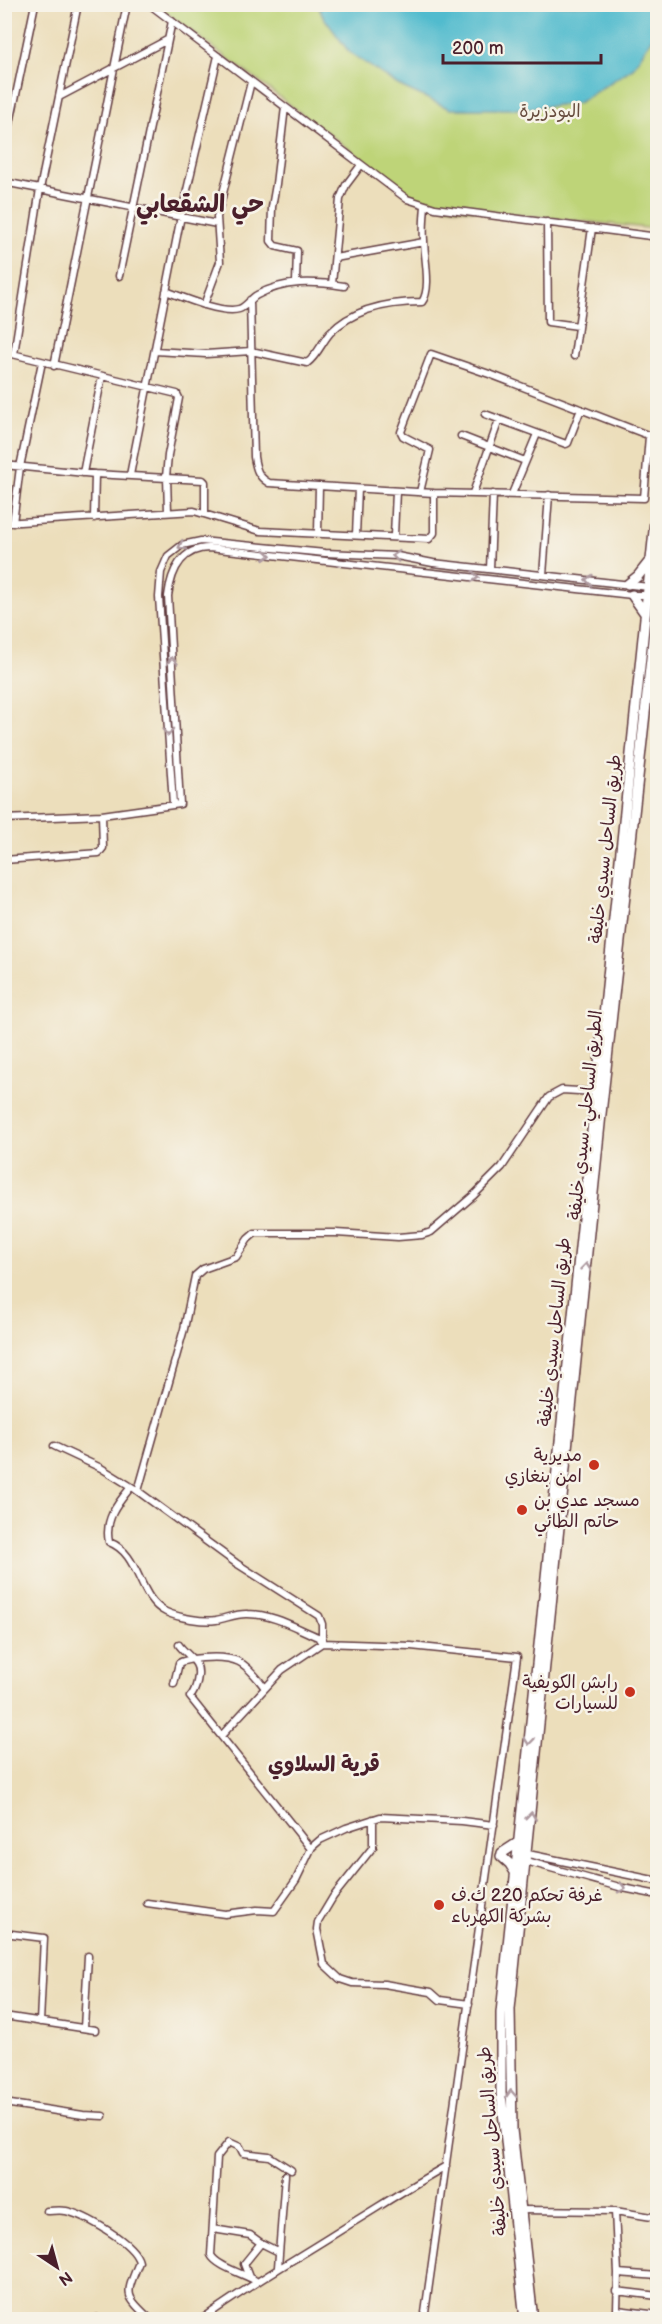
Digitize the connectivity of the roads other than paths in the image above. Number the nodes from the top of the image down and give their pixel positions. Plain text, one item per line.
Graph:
1 (7, 4) edge
2 (35, 4) edge
3 (78, 4) edge
4 (126, 4) edge
5 (149, 4) edge
6 (4, 20) edge
7 (172, 21) junction
8 (167, 40) junction
9 (218, 56) junction
10 (113, 68) junction
11 (251, 82) junction
12 (59, 97) junction
13 (285, 107) junction
14 (4, 109) edge
15 (13, 110) junction
16 (4, 152) edge
17 (361, 165) junction
18 (4, 182) edge
19 (40, 189) junction
20 (87, 198) junction
21 (425, 206) junction
22 (133, 208) junction
23 (181, 216) junction
24 (547, 222) junction
25 (217, 224) junction
26 (592, 228) junction
27 (657, 237) edge
28 (424, 242) junction
29 (335, 258) junction
30 (119, 276) dead end
31 (296, 282) junction
32 (332, 284) junction
33 (344, 286) dead end
34 (166, 291) junction
35 (250, 300) junction
36 (204, 305) junction
37 (578, 326) junction
38 (155, 351) junction
39 (251, 351) junction
40 (4, 352) edge
41 (14, 354) junction
42 (574, 356) dead end
43 (42, 362) junction
44 (54, 366) junction
45 (102, 376) junction
46 (148, 387) junction
47 (581, 409) junction
48 (486, 414) dead end
49 (499, 420) junction
50 (537, 434) junction
51 (461, 436) dead end
52 (649, 436) junction
53 (657, 439) edge
54 (490, 447) junction
55 (525, 461) junction
56 (4, 465) edge
57 (20, 467) junction
58 (83, 473) junction
59 (95, 474) junction
60 (130, 475) junction
61 (166, 477) junction
62 (319, 486) junction
63 (358, 489) junction
64 (396, 491) junction
65 (420, 492) junction
66 (434, 493) junction
67 (473, 493) junction
68 (493, 494) junction
69 (512, 494) junction
70 (549, 495) junction
71 (657, 495) edge
72 (644, 498) junction
73 (168, 512) junction
74 (205, 513) junction
75 (94, 518) junction
76 (13, 522) junction
77 (4, 523) edge
78 (318, 533) junction
79 (356, 534) junction
80 (394, 536) junction
81 (360, 555) junction
82 (651, 560) junction
83 (420, 561) junction
84 (360, 563) junction
85 (490, 568) junction
86 (417, 570) junction
87 (543, 575) junction
88 (628, 584) junction
89 (651, 590) edge
90 (632, 595) junction
91 (657, 595) edge
92 (168, 596) junction
93 (159, 597) junction
94 (645, 614) junction
95 (177, 804) junction
96 (102, 815) junction
97 (4, 819) edge
98 (4, 860) edge
99 (595, 1092) junction
100 (54, 1446) dead end
101 (131, 1487) junction
102 (138, 1491) junction
103 (322, 1643) junction
104 (179, 1645) dead end
105 (191, 1660) junction
106 (174, 1684) dead end
107 (265, 1688) junction
108 (221, 1736) junction
109 (373, 1819) junction
110 (494, 1825) junction
111 (311, 1849) junction
112 (521, 1854) junction
113 (497, 1855) junction
114 (515, 1872) junction
115 (657, 1881) edge
116 (657, 1895) edge
117 (147, 1903) dead end
118 (4, 1933) edge
119 (88, 1956) dead end
120 (469, 2004) junction
121 (4, 2016) edge
122 (40, 2022) junction
123 (84, 2028) junction
124 (96, 2030) dead end
125 (4, 2103) edge
126 (103, 2116) dead end
127 (446, 2166) junction
128 (291, 2170) dead end
129 (285, 2175) dead end
130 (520, 2210) junction
131 (47, 2211) dead end
132 (615, 2211) junction
133 (657, 2218) edge
134 (213, 2229) junction
135 (261, 2243) junction
136 (279, 2252) junction
137 (278, 2267) junction
138 (618, 2273) junction
139 (657, 2276) edge
140 (249, 2277) junction
141 (256, 2281) junction
142 (616, 2291) junction
143 (657, 2296) edge
144 (657, 2315) edge
145 (152, 2319) edge
146 (201, 2319) edge
147 (424, 2319) edge
148 (525, 2319) edge
149 (533, 2319) edge

1 - 6 street
2 - 15 street
3 - 12 street
4 - 10 street
5 - 7 street
7 - 8 street
7 - 9 street
8 - 10 street
8 - 22 street
9 - 11 street
9 - 23 street
10 - 12 street
10 - 20 street
11 - 13 street
11 - 25 street
12 - 19 street
13 - 17 street
13 - 31 street
14 - 15 street
15 - 16 street
17 - 21 street
17 - 29 street
18 - 19 street
19 - 20 street
19 - 41 street
20 - 22 street
20 - 44 street
21 - 24 street
21 - 28 street
22 - 23 street
22 - 30 street
23 - 25 street
23 - 34 street
24 - 26 street
24 - 37 street
25 - 36 street
26 - 27 street
26 - 37 street
28 - 29 street
28 - 39 street
29 - 32 street
31 - 32 street
31 - 35 street
32 - 33 street
34 - 36 street
34 - 38 street
35 - 36 street
35 - 39 street
37 - 42 street
38 - 39 street
38 - 46 street
39 - 62 street
40 - 41 street
41 - 43 street
43 - 44 street
43 - 57 street
44 - 45 street
45 - 46 street
45 - 58 street
46 - 60 street
46 - 61 street
47 - 50 street
47 - 52 street
47 - 65 street
48 - 49 street
49 - 50 street
49 - 54 street
50 - 55 street
51 - 54 street
52 - 53 street
52 - 72 street
54 - 55 street
54 - 67 street
55 - 69 street
56 - 57 street
57 - 58 street
57 - 76 street
58 - 59 street
59 - 60 street
59 - 75 street
60 - 61 street
61 - 73 street
61 - 74 street
62 - 63 street
62 - 78 street
63 - 64 street
63 - 79 street
64 - 65 street
64 - 80 street
65 - 66 street
66 - 67 street
66 - 80 street
67 - 68 street
68 - 69 street
68 - 85 street
69 - 70 street
70 - 72 street
70 - 87 street
71 - 72 street
71 - 82 highway, طريق الساحل سيدي خليفة
73 - 74 street
73 - 75 street
74 - 78 street
75 - 76 street
76 - 77 street
78 - 79 street
79 - 80 street
83 -> 81 street
81 - 84 street
81 -> 93 street
82 - 88 highway
82 - 89 highway, طريق الساحل سيدي خليفة
83 - 85 street
83 - 86 street
84 - 86 street
92 -> 84 street
85 - 87 street
86 -> 90 street
88 -> 87 street
88 - 89 street
89 - 90 street
89 - 91 street
89 - 94 highway, طريق الساحل سيدي خليفة
90 - 94 highway
112 -> 91 highway, الطريق الساحلي- سيدي خليفة
92 - 93 street
95 -> 92 street
93 -> 95 street
94 - 99 highway, طريق الساحل سيدي خليفة
95 - 96 street
96 - 97 street
96 - 98 street
99 - 102 street
99 -> 112 highway, طريق الساحل سيدي خليفة
100 - 101 street
101 - 102 street
101 - 103 street
102 - 103 street
103 - 107 street
103 - 110 street
104 - 105 street
105 - 106 street
105 - 107 street
105 - 108 street
107 - 108 street
108 - 111 street
109 - 110 street
109 - 111 street
109 - 120 street
110 - 113 street
111 - 117 street
112 - 113 highway
112 - 113 street
112 - 114 highway, طريق الساحل سيدي خليفة
112 - 115 street
112 -> 116 street
130 -> 112 highway, الطريق الساحلي- سيدي خليفة
113 - 114 highway
113 - 120 street
114 - 148 highway, طريق الساحل سيدي خليفة
118 - 122 street
119 - 123 street
120 - 127 street
121 - 122 street
122 - 123 street
123 - 124 street
125 - 126 street
127 - 137 street
127 - 147 street
128 - 134 street
129 - 136 street
130 - 132 street
130 - 149 highway, الطريق الساحلي- سيدي خليفة
131 - 145 street
132 - 133 street
132 - 138 street
134 - 135 street
134 - 140 street
135 - 136 street
135 - 140 street
136 - 137 street
137 - 141 street
138 - 139 street
138 - 142 street
140 - 141 street
141 - 146 street
142 - 143 street
142 - 144 street

